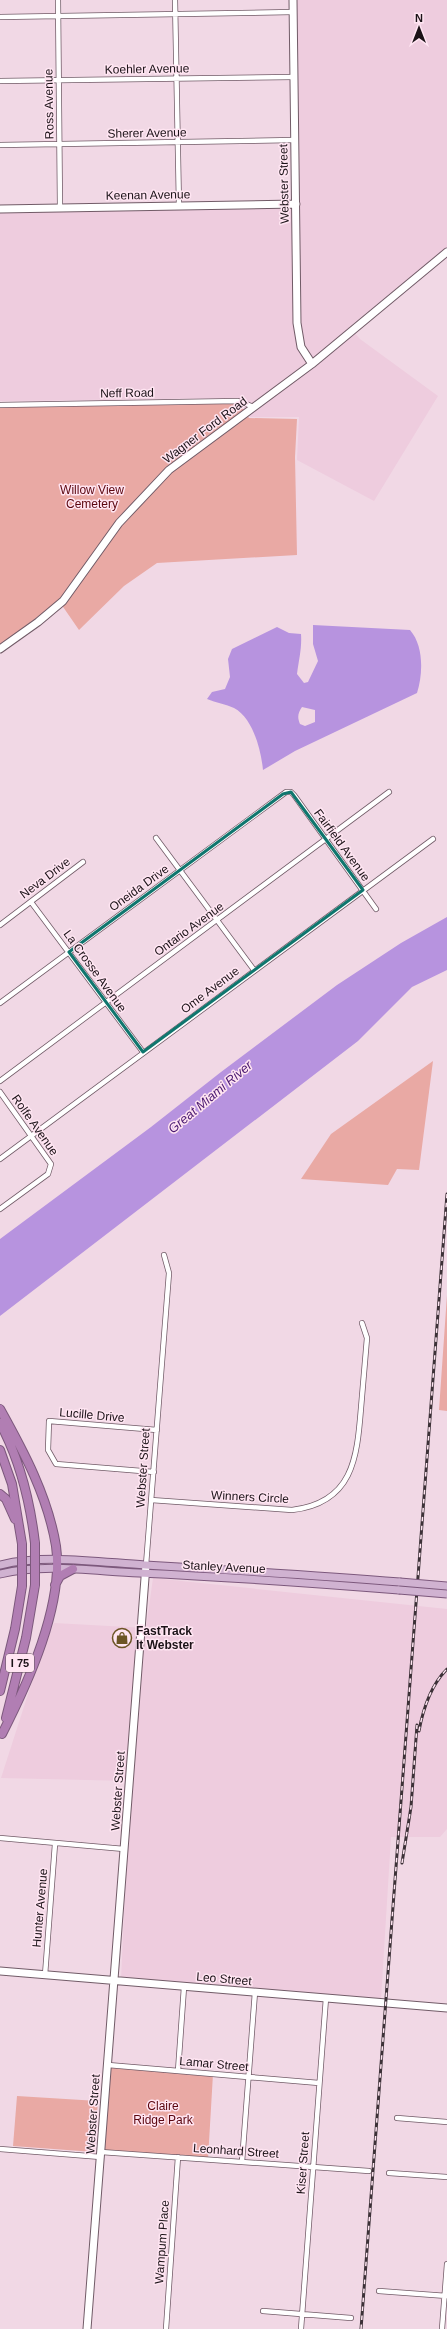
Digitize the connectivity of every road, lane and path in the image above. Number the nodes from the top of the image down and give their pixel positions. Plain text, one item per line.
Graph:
1 (58, 0) edge
2 (175, 0) edge
3 (293, 0) edge
4 (294, 12) junction
5 (58, 15) junction
6 (176, 15) junction
7 (0, 17) edge
8 (294, 77) junction
9 (178, 79) junction
10 (0, 81) edge
11 (59, 81) junction
12 (295, 140) junction
13 (177, 142) junction
14 (59, 144) junction
15 (0, 145) edge
16 (296, 204) junction
17 (179, 206) junction
18 (60, 208) junction
19 (0, 209) edge
20 (447, 252) edge
21 (312, 364) junction
22 (0, 405) edge
23 (254, 407) junction
24 (0, 649) edge
25 (291, 792) joint
26 (389, 792) dead end
27 (156, 838) dead end
28 (433, 839) dead end
29 (325, 840) junction
30 (83, 862) dead end
31 (181, 870) junction
32 (362, 890) junction
33 (31, 902) junction
34 (376, 909) dead end
35 (217, 920) junction
36 (0, 924) edge
37 (69, 952) junction
38 (254, 970) junction
39 (104, 1002) junction
40 (0, 1003) edge
41 (143, 1052) junction
42 (0, 1081) edge
43 (0, 1092) edge
44 (32, 1135) junction
45 (0, 1159) edge
46 (0, 1209) edge
47 (164, 1255) dead end
48 (362, 1323) dead end
49 (0, 1409) edge
50 (0, 1423) edge
51 (157, 1430) junction
52 (0, 1450) edge
53 (154, 1472) junction
54 (0, 1494) edge
55 (151, 1500) junction
56 (21, 1532) junction
57 (0, 1565) edge
58 (56, 1565) junction
59 (146, 1565) junction
60 (73, 1569) junction
61 (146, 1573) junction
62 (0, 1574) edge
63 (54, 1586) junction
64 (447, 1586) edge
65 (447, 1594) edge
66 (0, 1691) edge
67 (1, 1737) edge
68 (1, 1838) edge
69 (55, 1844) junction
70 (124, 1849) junction
71 (0, 1971) edge
72 (44, 1975) junction
73 (114, 1981) junction
74 (184, 1986) junction
75 (255, 1992) junction
76 (326, 1998) junction
77 (447, 2008) edge
78 (108, 2065) junction
79 (178, 2071) junction
80 (248, 2077) junction
81 (320, 2083) junction
82 (397, 2118) dead end
83 (447, 2122) edge
84 (0, 2149) edge
85 (101, 2155) junction
86 (178, 2157) junction
87 (242, 2162) junction
88 (313, 2167) junction
89 (369, 2171) dead end
90 (389, 2173) dead end
91 (447, 2177) edge
92 (447, 2264) edge
93 (379, 2291) dead end
94 (446, 2296) edge
95 (263, 2311) dead end
96 (302, 2314) junction
97 (351, 2318) dead end
98 (87, 2329) edge
99 (166, 2329) edge
100 (301, 2329) edge
101 (442, 2329) edge

1 - 5 street, Ross Avenue
2 - 6 street
3 - 4 street, Webster Street
4 - 6 street
4 - 8 street, Webster Street
5 - 6 street
5 - 7 street
5 - 11 street, Ross Avenue
6 - 9 street
8 - 9 street, Koehler Avenue
8 - 12 street, Webster Street
9 - 11 street, Koehler Avenue
9 - 13 street
10 - 11 street, Koehler Avenue
11 - 14 street, Ross Avenue
12 - 13 street, Sherer Avenue
12 - 16 street, Webster Street
13 - 14 street, Sherer Avenue
13 - 17 street
14 - 15 street, Sherer Avenue
14 - 18 street, Ross Avenue
16 - 17 street, Keenan Avenue
16 - 21 street, Webster Street
17 - 18 street, Keenan Avenue
18 - 19 street, Keenan Avenue
20 - 21 street, Wagner Ford Road
21 - 23 street, Wagner Ford Road
22 - 23 street, Neff Road
23 - 24 street, Wagner Ford Road
25 - 29 street, Fairfield Avenue
25 - 31 street, Oneida Drive
26 - 29 street, Ontario Avenue
27 - 31 street
28 - 32 street, Ome Avenue
29 - 32 street, Fairfield Avenue
29 - 35 street, Ontario Avenue
30 - 33 street, Neva Drive
31 - 35 street
31 - 37 street, Oneida Drive
32 - 34 street, Fairfield Avenue
32 - 38 street, Ome Avenue
33 - 36 street, Neva Drive
33 - 37 street, La Crosse Avenue
35 - 38 street
35 - 39 street, Ontario Avenue
37 - 39 street, La Crosse Avenue
37 - 40 street, Oneida Drive
38 - 41 street, Ome Avenue
39 - 41 street, La Crosse Avenue
39 - 42 street, Ontario Avenue
41 - 44 street, Ome Avenue
43 - 44 street, Rolfe Avenue
44 - 45 street, Ome Avenue
44 - 46 street, Rolfe Avenue
47 - 51 street, Webster Street
48 - 55 street, Winners Circle
49 - 58 highway
50 - 67 highway, I 75, bridge
51 - 53 street, Webster Street
51 - 53 street, Lucille Drive
52 - 56 highway, I 75
53 - 55 street, Webster Street
54 - 56 highway
55 - 59 street, Webster Street
56 - 66 highway, I 75, bridge
57 - 58 main road, Stanley Avenue
58 - 59 main road, Stanley Avenue
58 - 60 main road, Stanley Avenue
58 - 62 main road, Stanley Avenue
58 - 63 highway
59 - 61 street, Webster Street
59 - 64 main road, Stanley Avenue, bridge
60 - 61 main road, Stanley Avenue
60 - 63 highway
61 - 65 main road, Stanley Avenue, bridge
61 - 70 street, Webster Street
63 - 67 highway
68 - 69 street
69 - 70 street
69 - 72 street, Hunter Avenue
70 - 73 street, Webster Street
71 - 72 street, Leo Street
72 - 73 street, Leo Street
73 - 74 street, Leo Street
73 - 78 street, Webster Street
74 - 75 street, Leo Street
74 - 79 street
75 - 76 street, Leo Street
75 - 80 street
76 - 77 street, Leo Street
76 - 81 street, Kiser Street
78 - 79 street, Lamar Street
78 - 85 street, Webster Street
79 - 80 street, Lamar Street
80 - 81 street, Lamar Street
80 - 87 street
81 - 88 street, Kiser Street
82 - 83 street
84 - 85 street, Leonhard Street
85 - 86 street, Leonhard Street
85 - 98 street, Webster Street
86 - 87 street, Leonhard Street
86 - 99 street, Wampum Place
87 - 88 street, Leonhard Street
88 - 89 street, Leonhard Street
88 - 96 street, Kiser Street
90 - 91 street
92 - 94 street
93 - 94 street
94 - 101 street
95 - 96 street
96 - 97 street
96 - 100 street, Kiser Street

